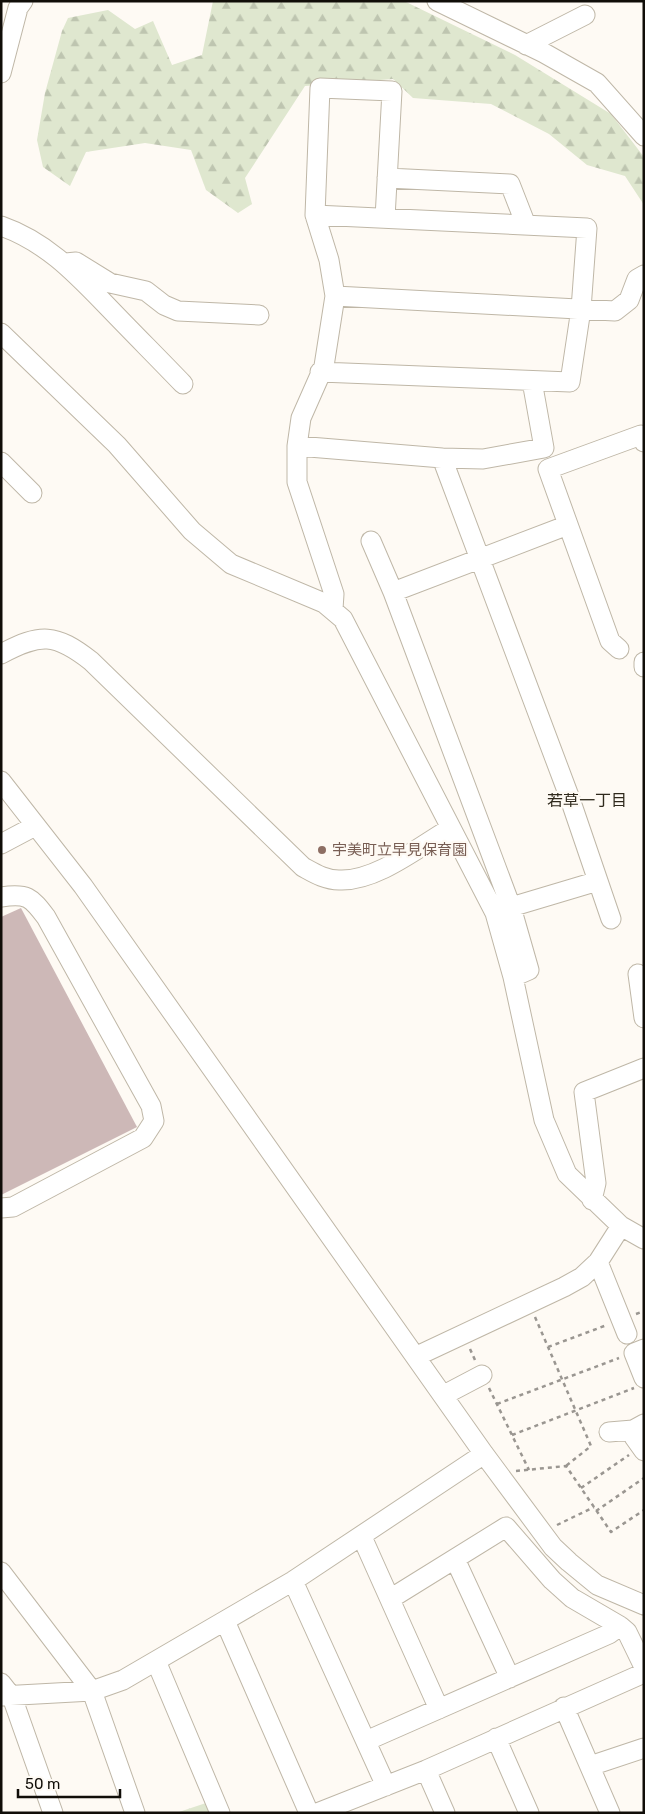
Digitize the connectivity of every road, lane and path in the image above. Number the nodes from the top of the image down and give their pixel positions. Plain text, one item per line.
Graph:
1 (23, 1) edge
2 (437, 1) edge
3 (585, 15) dead end
4 (526, 45) junction
5 (1, 73) edge
6 (644, 136) edge
7 (387, 178) junction
8 (315, 215) junction
9 (385, 218) junction
10 (526, 225) junction
11 (1, 226) edge
12 (65, 263) junction
13 (644, 275) edge
14 (335, 296) junction
15 (581, 309) junction
16 (259, 315) dead end
17 (1, 333) edge
18 (320, 372) junction
19 (532, 381) junction
20 (183, 384) dead end
21 (644, 442) edge
22 (297, 446) junction
23 (442, 458) junction
24 (1, 462) edge
25 (32, 493) dead end
26 (568, 525) junction
27 (371, 541) dead end
28 (480, 560) junction
29 (393, 592) junction
30 (332, 609) junction
31 (619, 649) dead end
32 (1, 654) edge
33 (644, 662) edge
34 (644, 667) edge
35 (1, 781) edge
36 (35, 826) junction
37 (450, 828) junction
38 (1, 844) edge
39 (598, 881) junction
40 (1, 897) edge
41 (512, 907) junction
42 (611, 919) dead end
43 (638, 974) dead end
44 (513, 977) junction
45 (644, 1018) edge
46 (644, 1068) edge
47 (592, 1200) junction
48 (1, 1208) edge
49 (621, 1226) junction
50 (644, 1239) edge
51 (598, 1262) junction
52 (529, 1304) junction
53 (624, 1326) joint
54 (463, 1334) junction
55 (548, 1347) junction
56 (639, 1351) edge
57 (417, 1356) junction
58 (482, 1375) junction
59 (561, 1378) junction
60 (640, 1383) edge
61 (444, 1395) junction
62 (497, 1404) junction
63 (575, 1410) junction
64 (609, 1432) dead end
65 (512, 1435) junction
66 (640, 1438) edge
67 (484, 1454) junction
68 (566, 1466) junction
69 (529, 1470) junction
70 (502, 1477) junction
71 (644, 1478) edge
72 (581, 1488) junction
73 (595, 1509) junction
74 (644, 1510) edge
75 (544, 1534) junction
76 (362, 1537) junction
77 (455, 1559) junction
78 (1, 1572) edge
79 (293, 1581) junction
80 (390, 1599) junction
81 (644, 1605) edge
82 (225, 1621) junction
83 (620, 1626) junction
84 (156, 1661) junction
85 (644, 1668) edge
86 (644, 1673) edge
87 (510, 1678) junction
88 (92, 1691) junction
89 (5, 1692) edge
90 (564, 1707) junction
91 (439, 1709) junction
92 (496, 1738) junction
93 (366, 1741) junction
94 (644, 1748) edge
95 (590, 1766) junction
96 (426, 1770) junction
97 (386, 1786) junction
98 (359, 1805) edge
99 (53, 1813) edge
100 (135, 1813) edge
101 (220, 1813) edge
102 (309, 1813) edge
103 (317, 1813) edge
104 (445, 1813) edge
105 (529, 1813) edge
106 (610, 1813) edge

1 - 5 street
2 - 4 street
3 - 4 street
4 - 6 street
7 - 8 street
7 - 9 street
7 - 10 street
8 - 9 street
8 - 14 street
9 - 10 street
10 - 15 street
11 - 12 street
12 - 16 street
12 - 20 street
13 - 15 street
14 - 15 street
14 - 18 street
15 - 19 street
17 - 30 street
18 - 19 street
18 - 22 street
19 - 23 street
21 - 26 street
22 - 23 street
22 - 30 street
23 - 28 street
24 - 25 street
26 - 28 street
26 - 31 street
27 - 29 street
28 - 29 street
28 - 39 street
29 - 41 street
30 - 37 street
32 - 37 street
33 - 34 street
35 - 36 street
36 - 38 street
36 - 57 street
37 - 44 street
39 - 41 street
39 - 42 street
40 - 48 street
41 - 44 street
43 - 45 street
44 - 47 street
46 - 47 street
47 - 49 street
49 - 50 street
49 - 51 street
51 - 52 street
51 - 53 street
52 - 54 street
52 - 55 path
53 - 55 path
54 - 57 street
54 - 58 path
55 - 59 path
56 - 59 path
56 - 60 street
57 - 61 street
58 - 61 street
58 - 62 path
59 - 62 path
59 - 63 path
60 - 63 path
61 - 67 street
62 - 65 path
63 - 65 path
63 - 68 path
64 - 66 street
65 - 69 path
66 - 72 path
67 - 70 street
67 - 76 street
68 - 69 path
68 - 72 path
69 - 70 path
70 - 75 street
71 - 73 path
72 - 73 path
73 - 74 path
73 - 75 path
75 - 81 street
76 - 79 street
76 - 80 street
77 - 80 street
77 - 83 street
77 - 87 street
78 - 88 street
79 - 82 street
79 - 93 street
80 - 91 street
82 - 84 street
82 - 102 street
83 - 85 street
83 - 87 street
84 - 88 street
84 - 101 street
86 - 90 street
87 - 91 street
88 - 89 street
88 - 100 street
89 - 99 street
90 - 92 street
90 - 95 street
91 - 93 street
92 - 96 street
92 - 105 street
93 - 97 street
94 - 95 street
95 - 106 street
96 - 97 street
96 - 104 street
97 - 98 street
98 - 103 street

